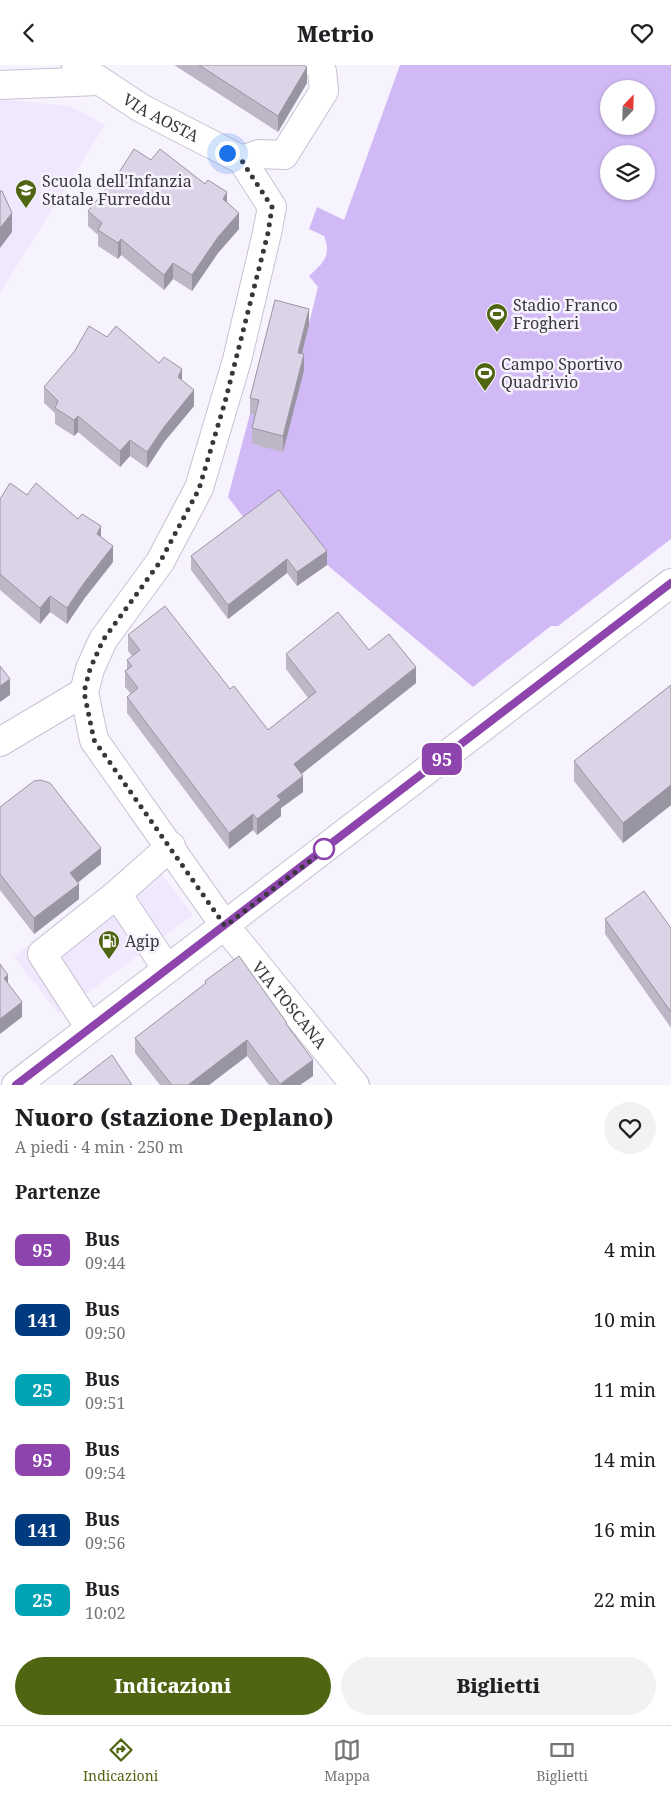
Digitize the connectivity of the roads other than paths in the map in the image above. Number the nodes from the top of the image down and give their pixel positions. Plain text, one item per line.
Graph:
1 (76, 65) edge
2 (318, 65) edge
3 (98, 81) junction
4 (0, 85) edge
5 (242, 161) junction
6 (671, 583) edge
7 (84, 692) junction
8 (0, 742) edge
9 (171, 846) junction
10 (117, 894) junction
11 (225, 926) junction
12 (167, 969) junction
13 (90, 1028) junction
14 (16, 1085) edge
15 (355, 1085) edge

1 - 3 street, VIA AOSTA
2 - 5 street
3 - 4 street
3 - 5 street, VIA AOSTA
5 - 7 street, VIA AOSTA
6 - 11 street
7 - 8 street
7 - 9 street, VIA AOSTA
9 - 10 street
9 - 11 street, VIA AOSTA
10 - 12 street
10 - 13 street
11 - 12 street
11 - 15 street, VIA TOSCANA
12 - 13 street
13 - 14 street

